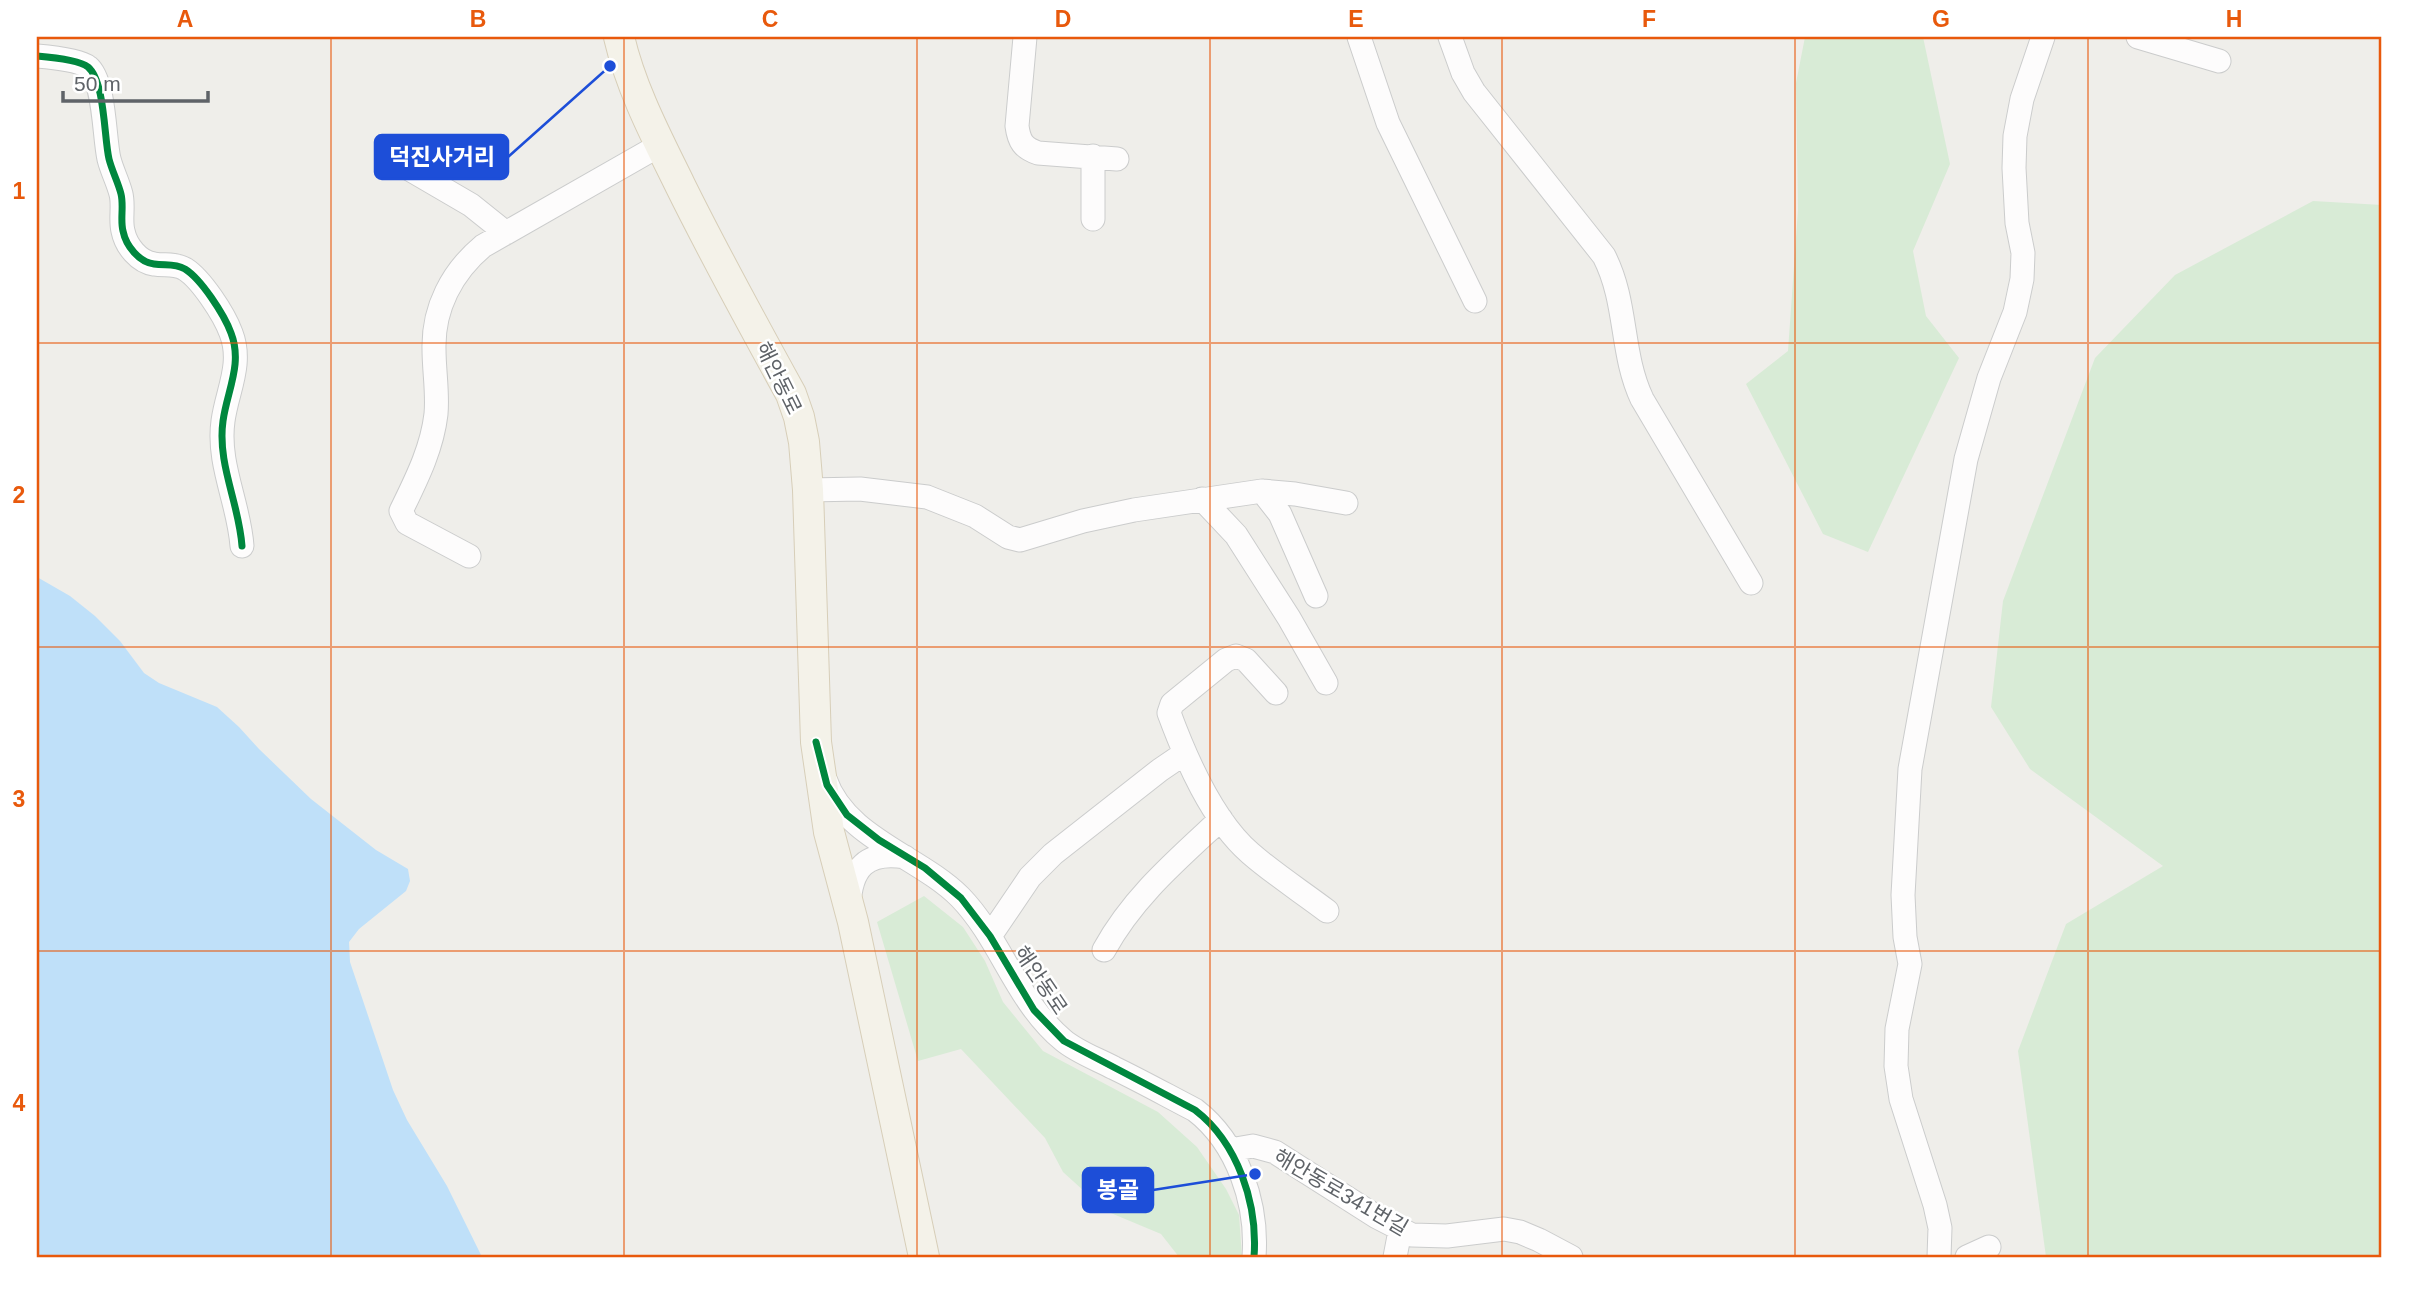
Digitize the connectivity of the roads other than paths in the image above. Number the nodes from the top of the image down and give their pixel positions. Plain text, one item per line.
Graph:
1 (599, 37) edge
2 (619, 37) edge
3 (1025, 37) edge
4 (1359, 37) edge
5 (1450, 37) edge
6 (2043, 37) edge
7 (2138, 37) edge
8 (37, 56) edge
9 (2219, 61) dead end
10 (634, 85) junction
11 (660, 145) junction
12 (387, 156) dead end
13 (1093, 156) junction
14 (1117, 159) dead end
15 (1093, 219) dead end
16 (506, 233) junction
17 (1475, 301) dead end
18 (808, 490) junction
19 (1262, 491) junction
20 (1202, 499) junction
21 (1346, 503) dead end
22 (242, 546) dead end
23 (468, 556) dead end
24 (1751, 583) dead end
25 (1316, 596) dead end
26 (1326, 683) dead end
27 (1276, 693) dead end
28 (816, 742) junction
29 (1185, 753) junction
30 (1221, 819) junction
31 (907, 857) junction
32 (849, 908) junction
33 (1328, 911) dead end
34 (990, 936) junction
35 (1104, 950) dead end
36 (1230, 1150) junction
37 (1400, 1231) junction
38 (1989, 1247) dead end
39 (924, 1257) edge
40 (1254, 1257) edge
41 (1395, 1257) edge
42 (1571, 1257) edge
43 (1939, 1257) edge
44 (1968, 1257) edge

1 - 10 main road, 해안동로
2 - 10 main road, 해안동로
3 - 13 street
4 - 17 street
5 - 24 street
6 - 43 street
7 - 9 street
8 - 22 street
10 - 11 main road, 해안동로
11 - 16 street
11 - 18 main road, 해안동로
12 - 16 street
13 - 14 street
13 - 15 street
16 - 23 street
18 - 20 street
18 - 28 main road, 해안동로
19 - 20 street
19 - 21 street
19 - 25 street
20 - 26 street
27 - 29 street
28 - 31 street, 해안동로
28 - 32 main road, 해안동로
29 - 30 street
29 - 34 street
30 - 33 street
30 - 35 street
31 - 32 street
31 - 34 street, 해안동로
32 - 39 main road, 해안동로
34 - 36 street, 해안동로
36 - 37 street, 해안동로341번길
36 - 40 street, 해안동로
37 - 41 street
37 - 42 street, 해안동로341번길
38 - 44 street

